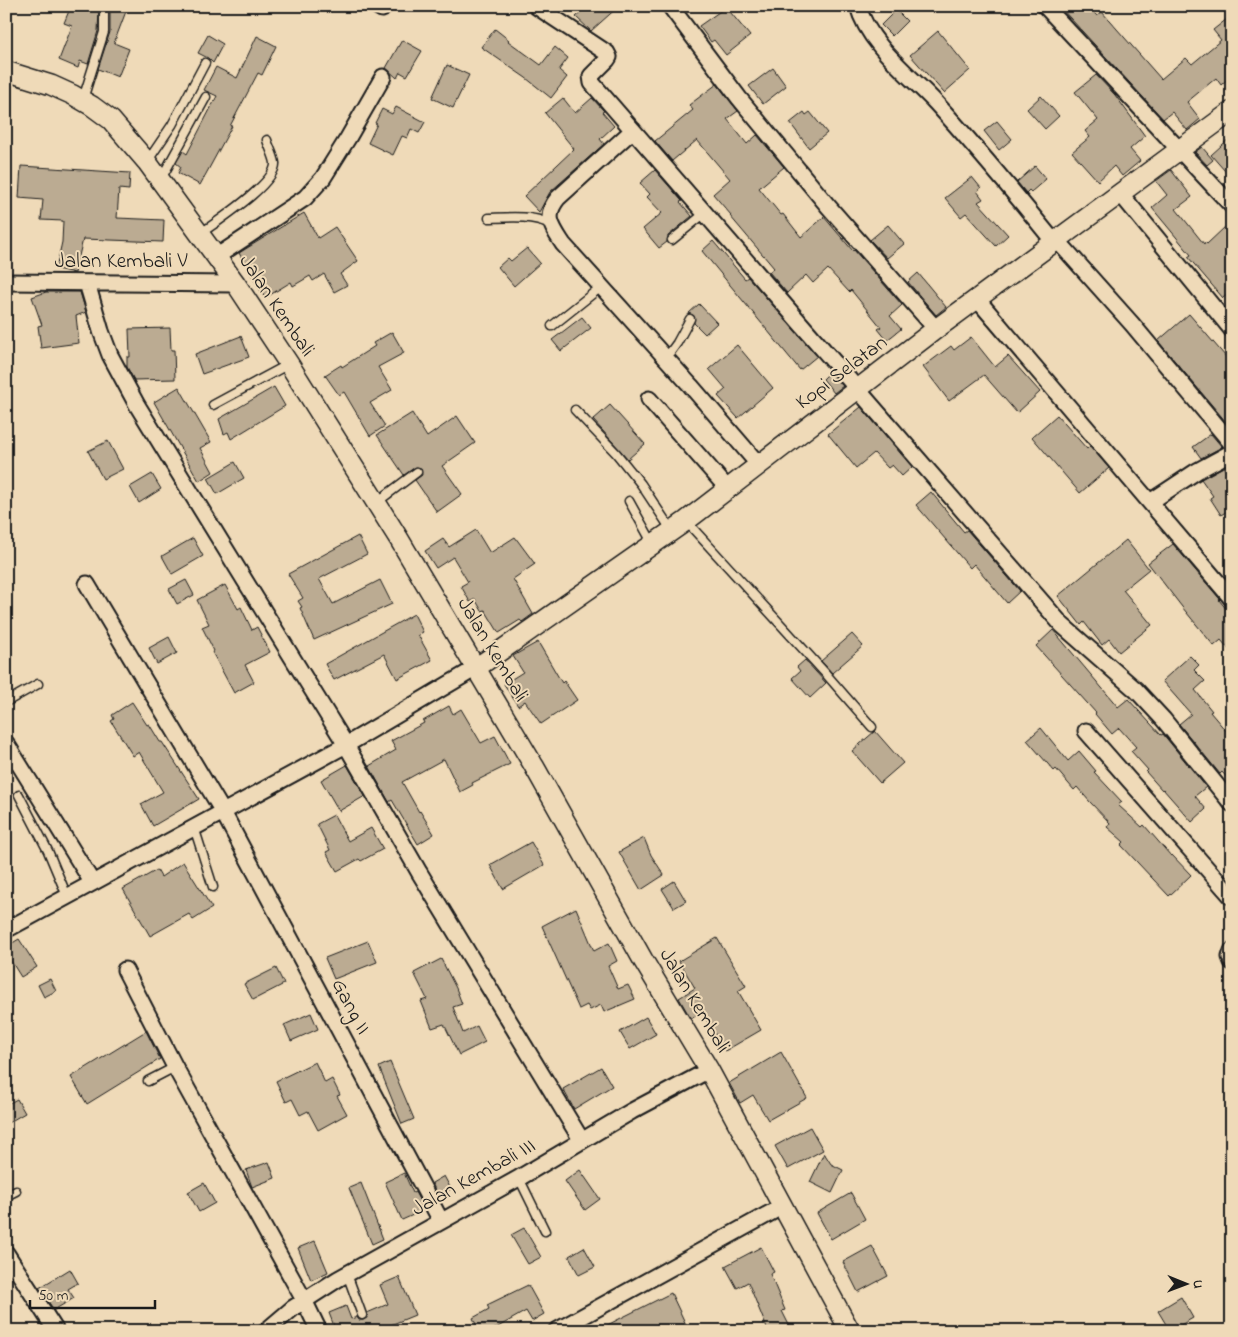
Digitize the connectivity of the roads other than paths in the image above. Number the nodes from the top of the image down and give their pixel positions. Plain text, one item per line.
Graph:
1 (536, 6) edge
2 (670, 6) edge
3 (858, 6) edge
4 (1044, 6) edge
5 (104, 12) dead end
6 (205, 63) dead end
7 (6, 72) edge
8 (383, 77) dead end
9 (206, 97) dead end
10 (83, 101) junction
11 (1232, 111) edge
12 (633, 130) junction
13 (267, 140) dead end
14 (1179, 149) junction
15 (147, 162) junction
16 (160, 180) junction
17 (1120, 193) junction
18 (1232, 206) edge
19 (705, 212) junction
20 (489, 218) dead end
21 (551, 224) junction
22 (200, 234) junction
23 (672, 240) dead end
24 (1056, 241) junction
25 (216, 257) junction
26 (6, 282) edge
27 (87, 283) junction
28 (236, 284) junction
29 (601, 287) junction
30 (977, 299) junction
31 (690, 319) dead end
32 (552, 326) dead end
33 (936, 329) junction
34 (1232, 330) edge
35 (666, 358) junction
36 (289, 364) junction
37 (858, 390) junction
38 (649, 400) dead end
39 (213, 405) dead end
40 (575, 410) dead end
41 (1232, 444) edge
42 (1232, 452) edge
43 (759, 465) junction
44 (417, 472) dead end
45 (728, 489) junction
46 (629, 501) dead end
47 (376, 502) junction
48 (1150, 502) junction
49 (679, 526) junction
50 (653, 544) junction
51 (87, 584) dead end
52 (1232, 599) edge
53 (476, 668) junction
54 (38, 684) dead end
55 (6, 702) edge
56 (872, 727) dead end
57 (1086, 731) dead end
58 (6, 743) edge
59 (346, 745) junction
60 (19, 795) dead end
61 (1232, 804) edge
62 (224, 812) junction
63 (194, 827) junction
64 (92, 882) junction
65 (213, 887) dead end
66 (67, 896) junction
67 (1232, 897) edge
68 (6, 930) edge
69 (1232, 951) edge
70 (1232, 962) edge
71 (124, 970) dead end
72 (175, 1067) junction
73 (709, 1070) junction
74 (148, 1081) dead end
75 (582, 1141) junction
76 (519, 1178) junction
77 (16, 1191) dead end
78 (6, 1196) edge
79 (783, 1206) junction
80 (441, 1221) junction
81 (545, 1231) dead end
82 (8, 1258) edge
83 (347, 1274) junction
84 (304, 1300) junction
85 (362, 1315) dead end
86 (56, 1331) edge
87 (266, 1331) edge
88 (319, 1331) edge
89 (556, 1331) edge
90 (850, 1331) edge

1 - 12 street
2 - 33 street
3 - 24 street
4 - 14 street
5 - 10 lane
6 - 15 lane
7 - 10 street, Jalan Kembali
8 - 25 street
9 - 16 lane
10 - 15 street, Jalan Kembali
11 - 14 street, Kopi Selatan
12 - 19 street
12 - 21 street
13 - 22 lane
14 - 17 street, Kopi Selatan
14 - 18 street
15 - 16 street, Jalan Kembali
16 - 22 street, Jalan Kembali
17 - 24 street, Kopi Selatan
17 - 34 street
19 - 23 lane
19 - 37 street
20 - 21 lane
21 - 29 street
22 - 25 street, Jalan Kembali
24 - 30 street, Kopi Selatan
24 - 41 street
25 - 28 street, Jalan Kembali
26 - 27 street, Jalan Kembali V
27 - 28 street, Jalan Kembali V
27 - 59 street
28 - 36 street, Jalan Kembali
29 - 32 lane
29 - 35 street
30 - 33 street, Kopi Selatan
30 - 48 street
31 - 35 lane
33 - 37 street, Kopi Selatan
35 - 43 street
36 - 39 lane
36 - 47 street, Jalan Kembali
37 - 43 street, Kopi Selatan
37 - 61 street
38 - 45 street
40 - 49 lane
42 - 48 street
43 - 45 street, Kopi Selatan
44 - 47 lane
45 - 49 street, Kopi Selatan
46 - 50 lane
47 - 53 street, Jalan Kembali
48 - 52 street
49 - 50 street, Kopi Selatan
49 - 56 lane
50 - 53 street, Kopi Selatan
51 - 62 street, Gang II
53 - 59 street
53 - 73 street, Jalan Kembali
54 - 55 lane
57 - 67 street
58 - 64 street
59 - 62 street
59 - 75 street
60 - 66 lane
62 - 63 street
62 - 80 street, Gang II
63 - 64 street
63 - 65 lane
64 - 66 street
66 - 68 street
69 - 70 street
71 - 72 street
72 - 74 lane
72 - 84 street
73 - 75 street, Jalan Kembali III
73 - 79 street, Jalan Kembali
75 - 76 street, Jalan Kembali III
76 - 80 street, Jalan Kembali III
76 - 81 lane
77 - 78 lane
79 - 89 street
79 - 90 street, Jalan Kembali
80 - 83 street, Jalan Kembali III
82 - 86 street
83 - 84 street, Jalan Kembali III
83 - 85 lane
84 - 87 street, Jalan Kembali III
84 - 88 street

